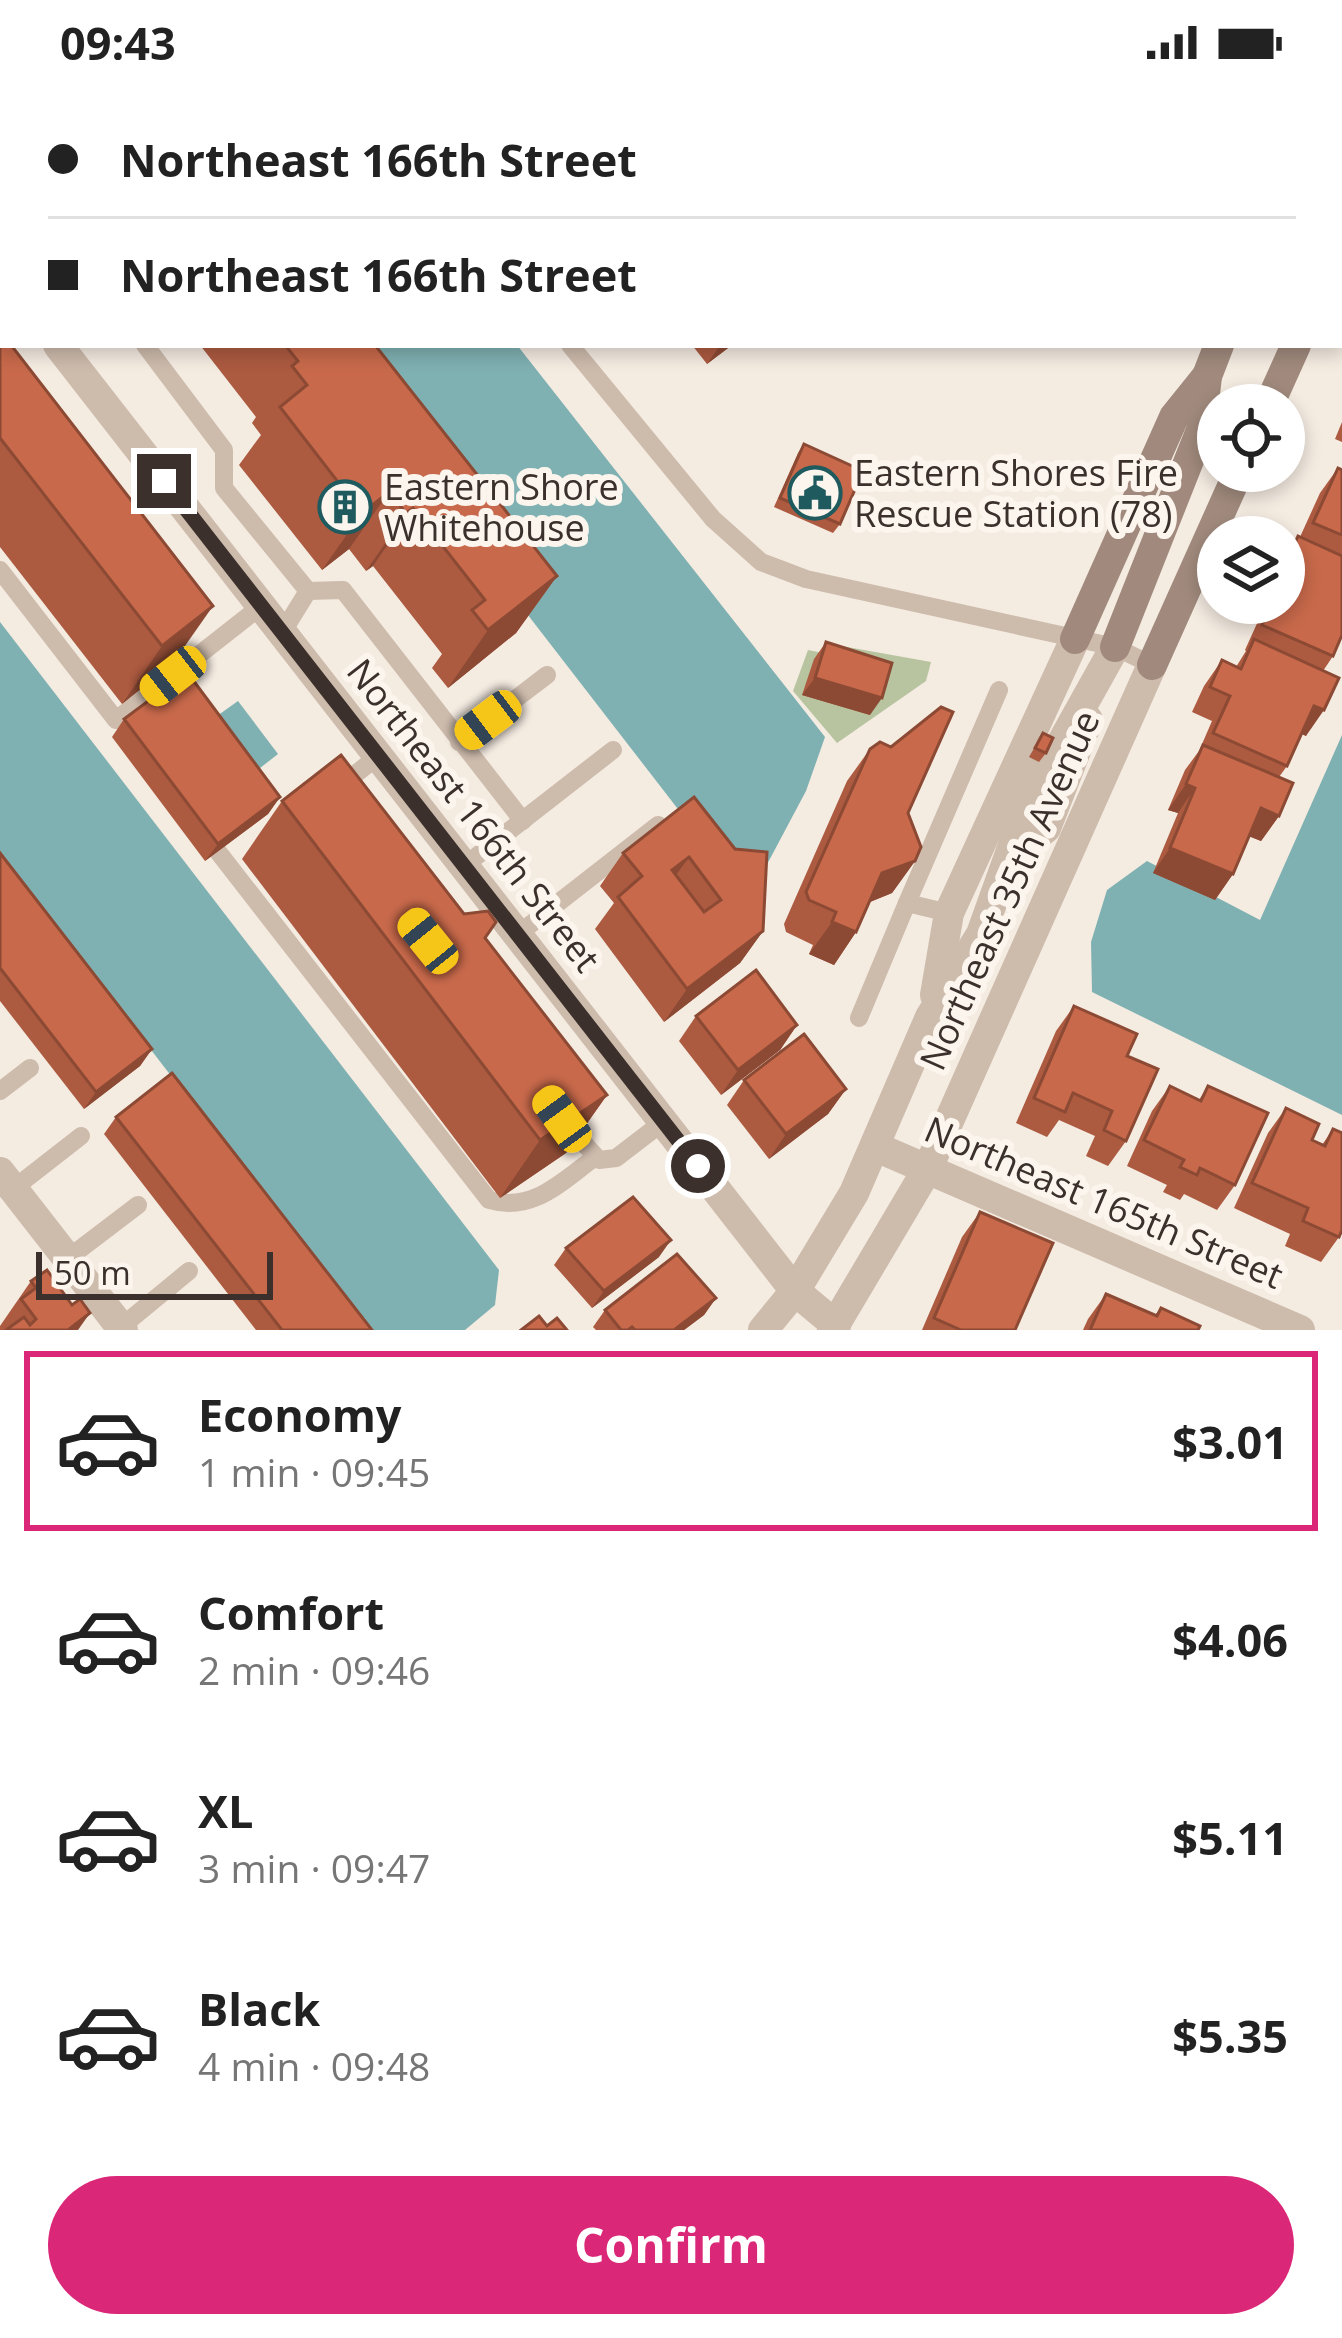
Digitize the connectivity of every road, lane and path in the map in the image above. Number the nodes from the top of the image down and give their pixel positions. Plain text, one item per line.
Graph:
1 (63, 348) edge
2 (147, 348) edge
3 (572, 348) edge
4 (1218, 348) edge
5 (1294, 348) edge
6 (1207, 376) junction
7 (1278, 384) edge
8 (224, 488) junction
9 (1230, 492) edge
10 (190, 514) junction
11 (0, 570) edge
12 (308, 591) junction
13 (261, 606) junction
14 (282, 632) junction
15 (1076, 639) junction
16 (1115, 646) junction
17 (1152, 665) junction
18 (547, 675) dead end
19 (999, 690) dead end
20 (116, 720) junction
21 (130, 738) edge
22 (459, 742) junction
23 (613, 750) dead end
24 (378, 756) junction
25 (324, 809) edge
26 (188, 812) edge
27 (523, 821) junction
28 (658, 825) edge
29 (464, 866) junction
30 (907, 903) junction
31 (949, 913) junction
32 (517, 934) junction
33 (932, 1013) junction
34 (859, 1018) dead end
35 (29, 1068) dead end
36 (0, 1091) edge
37 (548, 1100) edge
38 (663, 1122) junction
39 (81, 1136) dead end
40 (876, 1147) junction
41 (594, 1158) junction
42 (928, 1168) junction
43 (6, 1180) edge
44 (138, 1205) dead end
45 (67, 1258) junction
46 (190, 1271) dead end
47 (795, 1291) junction
48 (1269, 1323) edge
49 (834, 1328) edge
50 (122, 1329) edge
51 (763, 1330) edge
52 (1300, 1330) edge

1 - 10 street, Northeast 166th Street
2 - 8 lane
3 - 15 lane
4 - 6 street, Northeast 35th Avenue
5 - 7 street
6 - 15 street, Northeast 35th Avenue
6 - 16 street, Northeast 35th Avenue
8 - 10 lane
8 - 12 lane
9 - 17 street, Northeast 35th Avenue
10 - 13 street, Northeast 166th Street
11 - 20 lane
12 - 14 lane
12 - 22 lane
13 - 14 street, Northeast 166th Street
13 - 20 lane
14 - 24 street, Northeast 166th Street
15 - 16 lane
15 - 31 street, Northeast 35th Avenue
16 - 17 lane
16 - 33 street, Northeast 35th Avenue
17 - 42 street, Northeast 35th Avenue
18 - 22 lane
19 - 30 lane
20 - 21 lane
22 - 27 lane
23 - 27 lane
24 - 25 lane
24 - 29 street, Northeast 166th Street
26 - 41 lane
27 - 29 lane
28 - 32 lane
29 - 32 street, Northeast 166th Street
30 - 31 lane
30 - 34 lane
31 - 33 street, Northeast 35th Avenue
32 - 38 street, Northeast 166th Street
33 - 40 street, Northeast 35th Avenue
35 - 36 lane
37 - 41 lane
38 - 41 lane
38 - 47 street, Northeast 166th Street
39 - 43 lane
40 - 42 street, Northeast 165th Street
40 - 47 street, Northeast 35th Avenue
42 - 48 street, Northeast 165th Street
42 - 49 street, Northeast 35th Avenue
43 - 45 street
44 - 45 lane
45 - 50 street
46 - 50 lane
47 - 49 street, Northeast 166th Street
47 - 51 street, Northeast 35th Avenue
48 - 52 street, Northeast 165th Street

